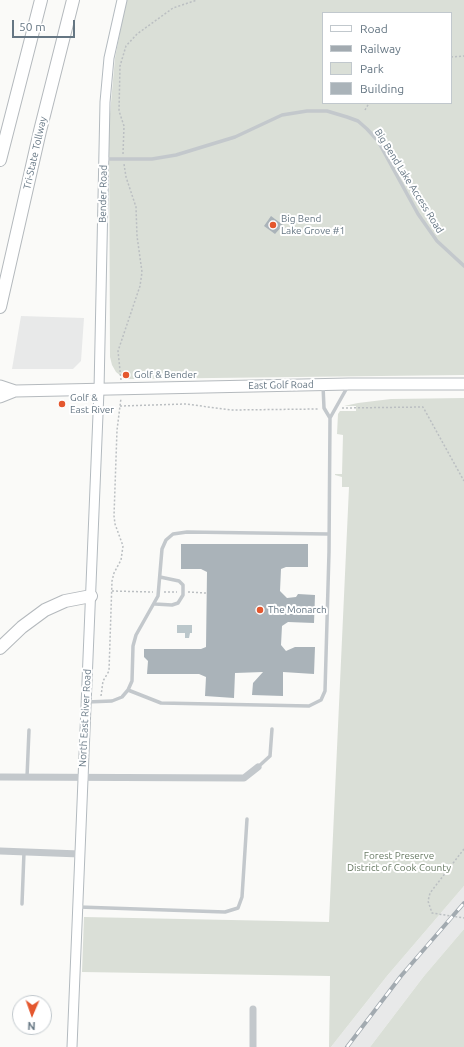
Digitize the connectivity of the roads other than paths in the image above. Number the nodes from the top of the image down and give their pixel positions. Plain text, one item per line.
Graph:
1 (41, 0) edge
2 (73, 0) edge
3 (122, 0) edge
4 (104, 159) junction
5 (0, 160) edge
6 (464, 266) edge
7 (0, 307) edge
8 (349, 384) junction
9 (464, 384) edge
10 (323, 385) junction
11 (0, 386) edge
12 (99, 390) junction
13 (15, 391) junction
14 (0, 397) edge
15 (330, 418) junction
16 (328, 534) junction
17 (160, 577) junction
18 (91, 596) junction
19 (155, 604) junction
20 (0, 648) edge
21 (128, 690) junction
22 (86, 702) junction
23 (272, 729) dead end
24 (29, 730) dead end
25 (258, 768) joint
26 (0, 776) edge
27 (27, 776) junction
28 (82, 777) junction
29 (247, 819) dead end
30 (0, 851) edge
31 (24, 852) junction
32 (80, 854) junction
33 (22, 904) dead end
34 (78, 907) junction
35 (253, 1009) dead end
36 (72, 1047) edge
37 (253, 1047) edge

1 - 5 highway
2 - 7 highway, Tri-State Tollway
3 - 4 street, Bender Road
4 - 6 lane, Big Bend Lake Access Road
4 - 12 street, Bender Road
8 - 9 main road, East Golf Road
8 - 10 main road, East Golf Road
8 - 15 lane
10 - 12 main road, East Golf Road
10 - 15 lane
11 - 13 main road
12 - 13 main road, East Golf Road
12 - 18 street, North East River Road
13 - 14 main road
15 - 16 lane
16 - 17 lane
16 - 21 lane
17 - 19 lane
17 - 19 lane
18 - 20 highway
18 - 22 street, North East River Road
19 - 21 lane
21 - 22 lane
22 - 28 street, North East River Road
23 - 25 lane
24 - 27 lane
25 - 28 street
26 - 27 street
27 - 28 street
28 - 32 street, North East River Road
29 - 34 lane
30 - 31 street
31 - 32 street
31 - 33 lane
32 - 34 street, North East River Road
34 - 36 street, North East River Road
35 - 37 street

